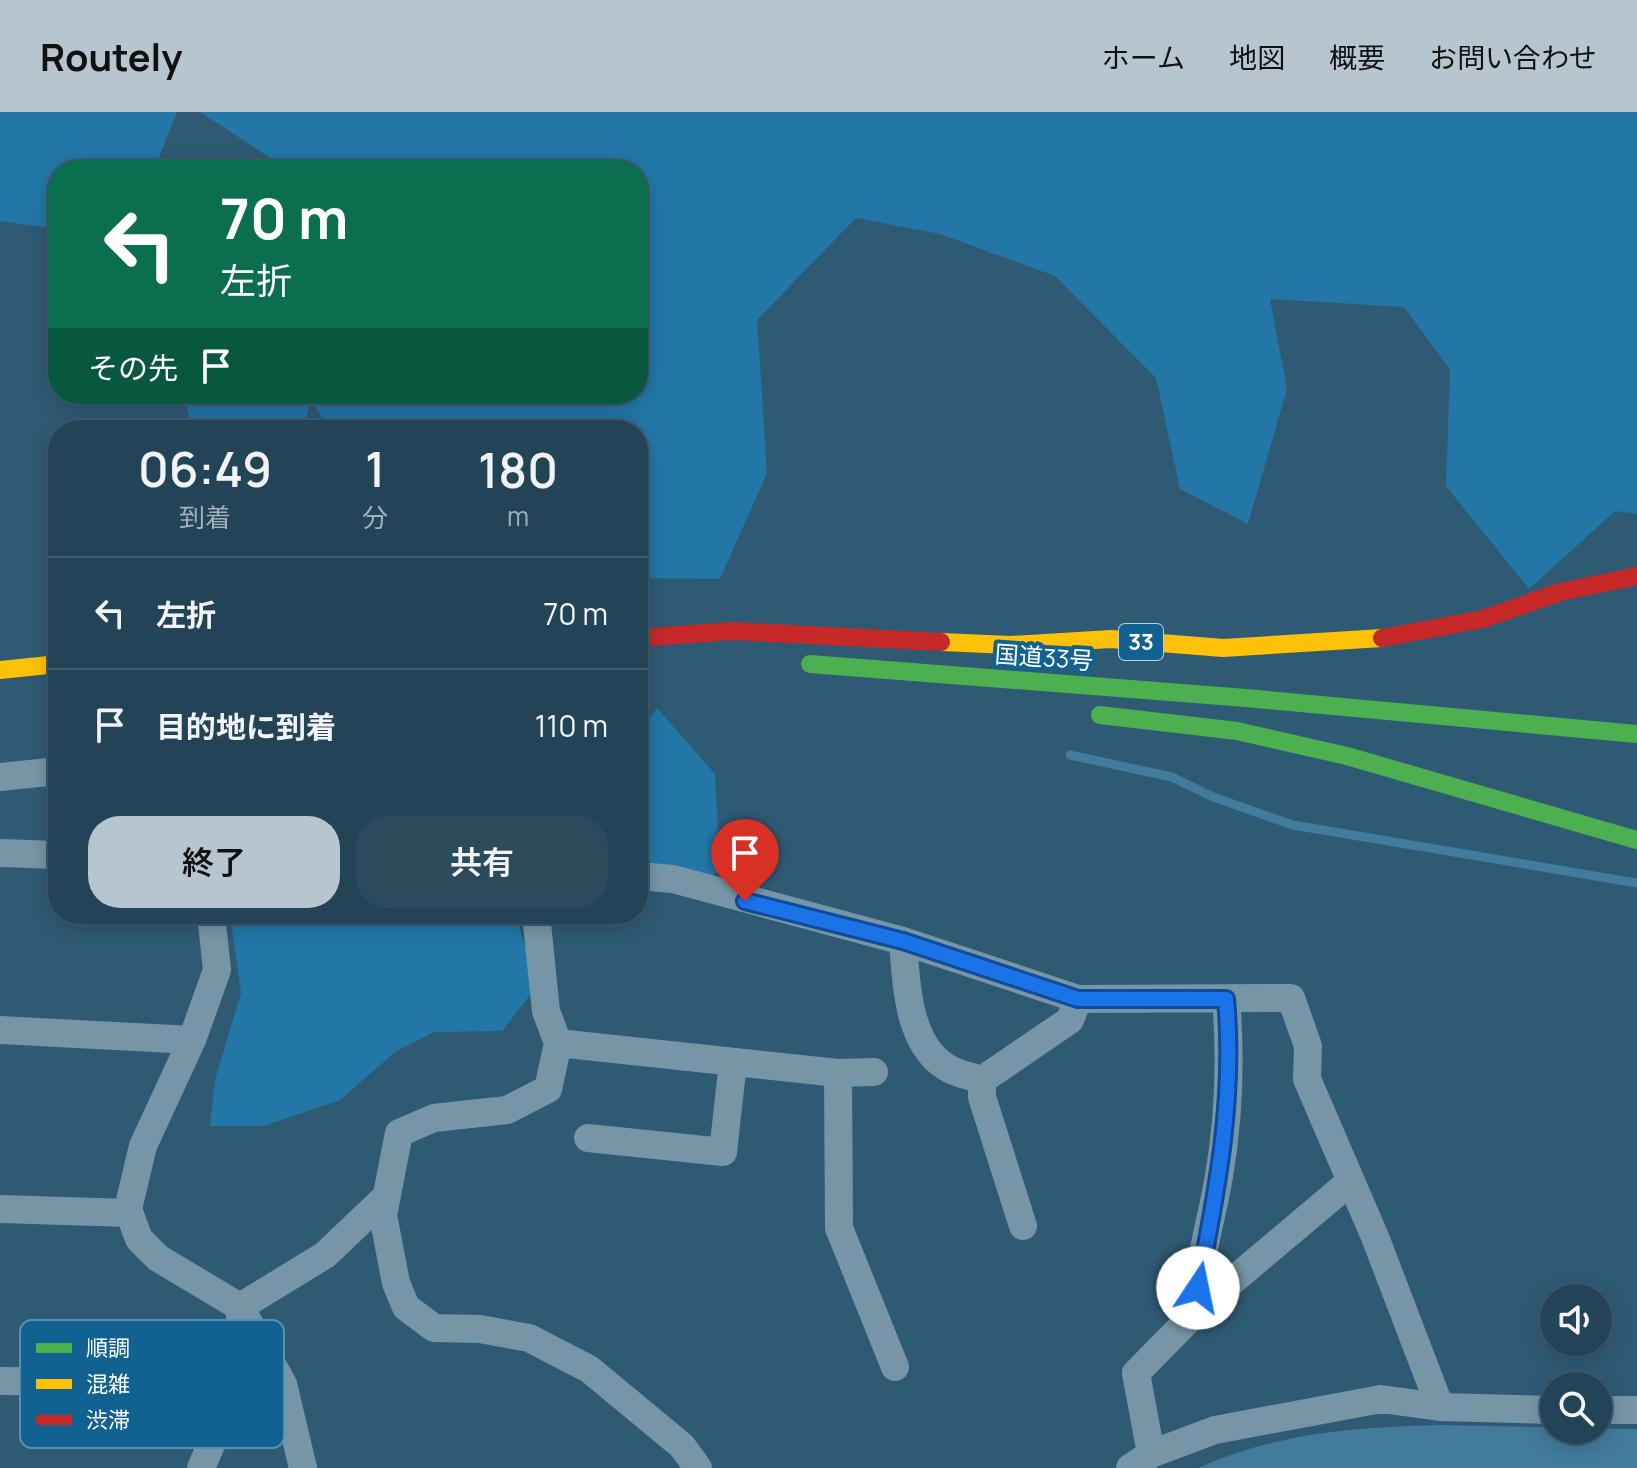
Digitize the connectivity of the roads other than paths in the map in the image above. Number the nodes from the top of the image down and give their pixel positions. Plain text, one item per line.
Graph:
1 (1637, 576) edge
2 (648, 637) edge
3 (648, 651) edge
4 (686, 654) dead end
5 (797, 663) dead end
6 (48, 665) edge
7 (0, 670) edge
8 (972, 677) junction
9 (1042, 700) dead end
10 (1084, 713) dead end
11 (1637, 734) edge
12 (48, 772) edge
13 (0, 777) edge
14 (1637, 840) edge
15 (0, 853) edge
16 (48, 855) edge
17 (648, 877) edge
18 (212, 924) edge
19 (537, 924) edge
20 (903, 941) junction
21 (1078, 999) junction
22 (1226, 999) junction
23 (0, 1030) edge
24 (192, 1040) junction
25 (558, 1043) junction
26 (733, 1062) junction
27 (874, 1072) dead end
28 (838, 1073) junction
29 (982, 1080) junction
30 (588, 1138) dead end
31 (1351, 1181) junction
32 (387, 1196) junction
33 (0, 1209) edge
34 (129, 1213) junction
35 (1023, 1226) dead end
36 (240, 1307) junction
37 (1199, 1309) junction
38 (241, 1320) edge
39 (247, 1320) edge
40 (895, 1367) dead end
41 (0, 1381) edge
42 (20, 1381) edge
43 (284, 1388) edge
44 (1440, 1407) junction
45 (1540, 1410) edge
46 (1612, 1410) edge
47 (1637, 1410) edge
48 (210, 1448) edge
49 (1141, 1461) edge
50 (201, 1468) edge
51 (303, 1468) edge
52 (698, 1468) edge

1 - 2 highway, 33
3 - 4 highway
5 - 8 highway, 国道33号 / 33
6 - 7 highway
8 - 9 highway, 33
8 - 11 highway, 国道33号 / 33
10 - 14 highway
12 - 13 street
15 - 16 street
17 - 20 street
18 - 24 street
19 - 25 street
20 - 21 street
20 - 29 street
21 - 22 street
21 - 29 street
22 - 31 street
22 - 37 street
23 - 24 street
24 - 34 street
25 - 26 street
25 - 32 street
26 - 28 street
26 - 30 street
27 - 28 street
28 - 40 street
29 - 35 street
31 - 37 street
31 - 44 street
32 - 36 street
32 - 52 street
33 - 34 street
34 - 36 street
36 - 38 street
36 - 39 street
37 - 49 street
41 - 42 street
43 - 51 street
44 - 45 street
44 - 49 street
46 - 47 street
48 - 50 street

